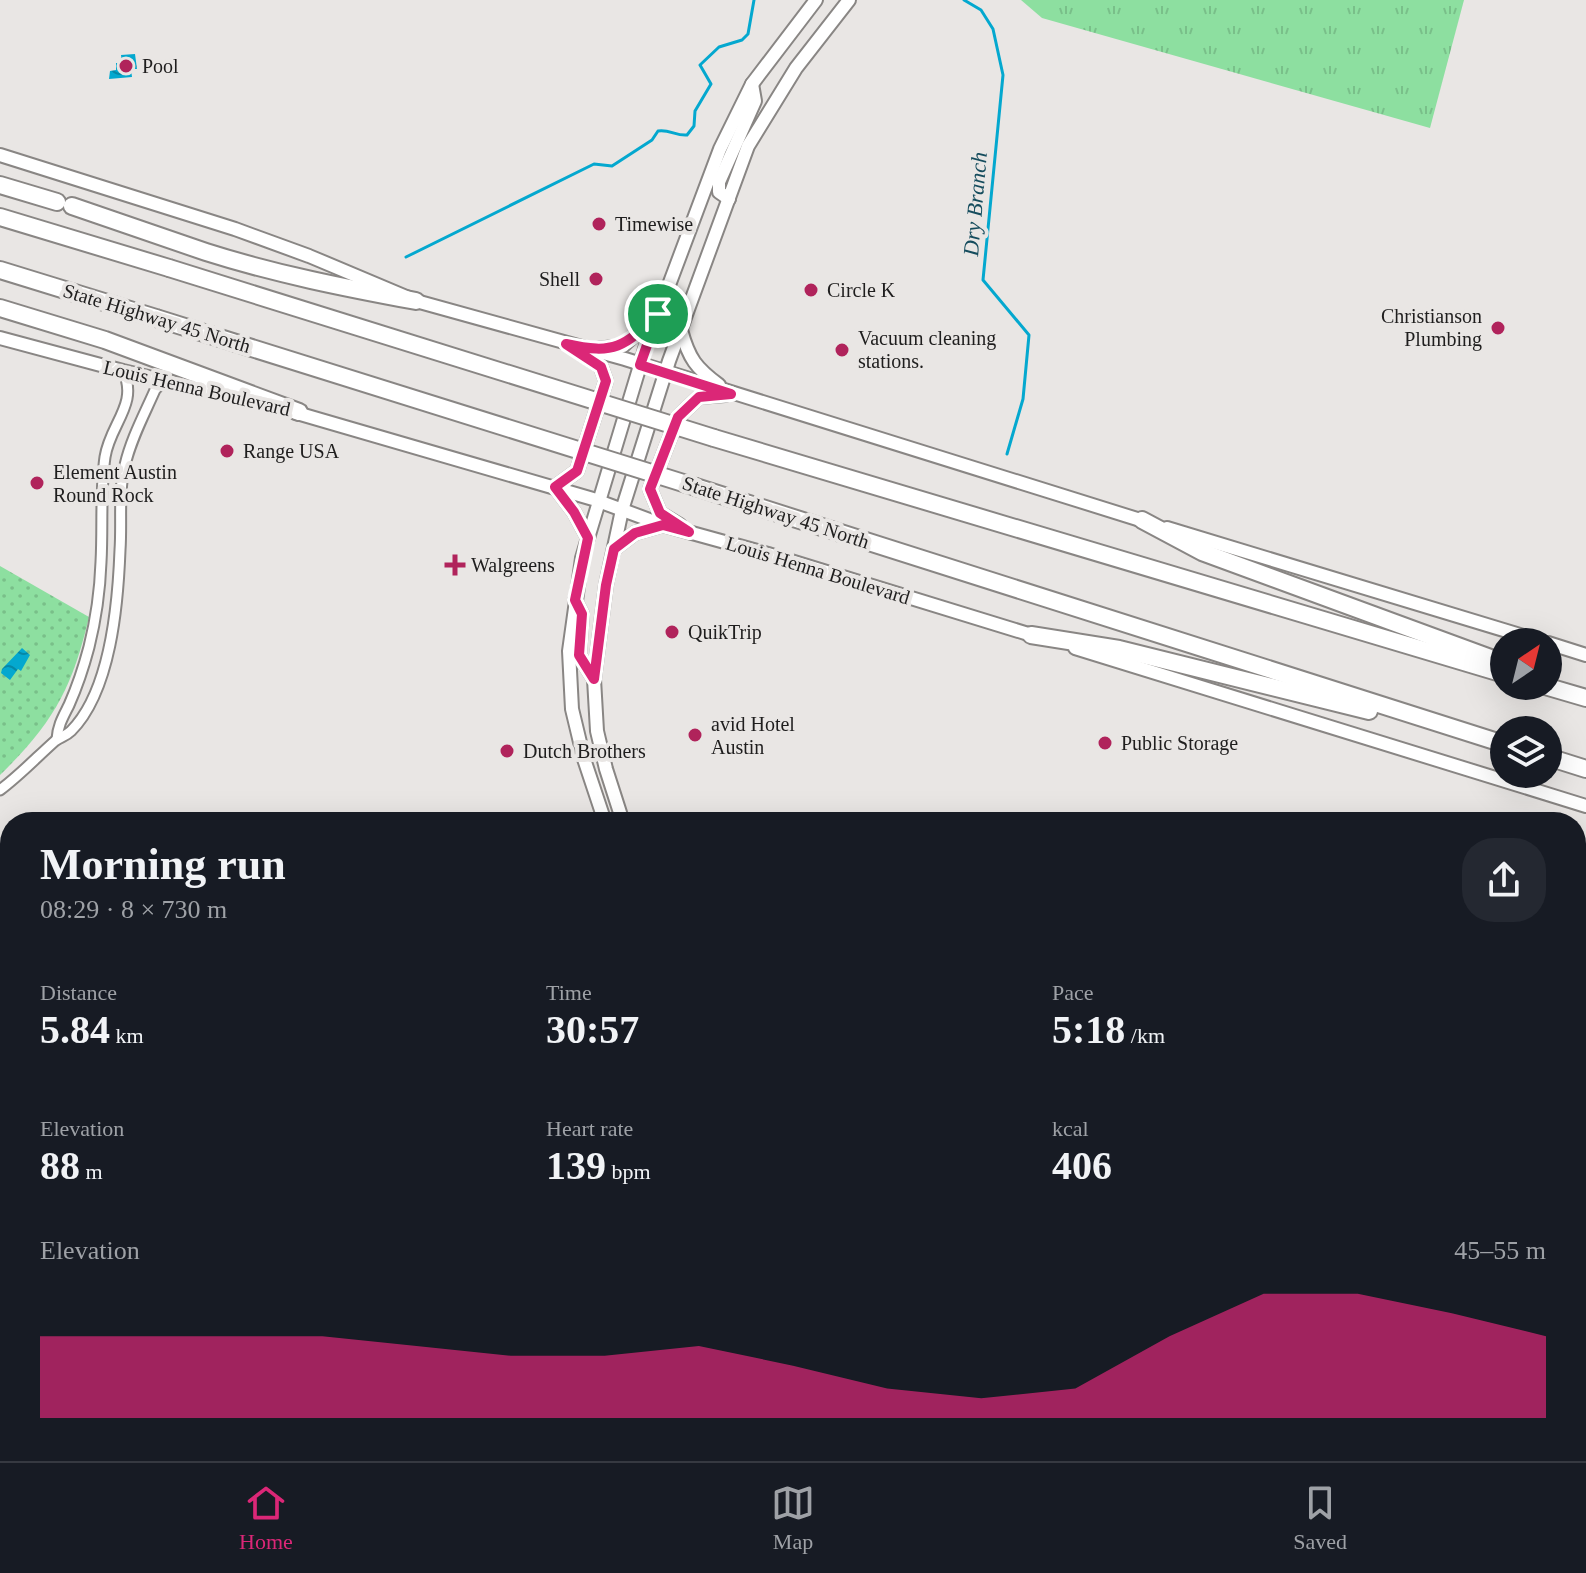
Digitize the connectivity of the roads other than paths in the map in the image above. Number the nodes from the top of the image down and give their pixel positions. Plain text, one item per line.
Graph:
1 (816, 0) edge
2 (849, 0) edge
3 (752, 84) junction
4 (0, 155) edge
5 (0, 185) edge
6 (729, 199) junction
7 (0, 217) edge
8 (0, 270) edge
9 (416, 301) junction
10 (0, 308) edge
11 (658, 314) junction
12 (681, 328) junction
13 (0, 338) edge
14 (566, 344) junction
15 (592, 350) junction
16 (640, 365) junction
17 (123, 371) junction
18 (665, 373) junction
19 (163, 381) junction
20 (731, 394) junction
21 (299, 412) junction
22 (555, 487) junction
23 (598, 501) junction
24 (622, 510) junction
25 (1142, 520) junction
26 (663, 525) junction
27 (689, 532) junction
28 (588, 538) junction
29 (614, 549) junction
30 (120, 563) junction
31 (101, 564) junction
32 (575, 600) junction
33 (1497, 628) edge
34 (1031, 635) junction
35 (1562, 648) edge
36 (1586, 655) edge
37 (1490, 658) edge
38 (1490, 670) edge
39 (594, 679) junction
40 (1562, 690) edge
41 (1586, 698) edge
42 (57, 739) junction
43 (1490, 739) edge
44 (1490, 740) edge
45 (1562, 761) edge
46 (1586, 769) edge
47 (0, 790) edge
48 (1586, 806) edge
49 (602, 812) edge
50 (620, 812) edge

1 - 3 main road
2 - 6 main road
3 - 6 main road
3 - 11 main road
4 - 9 main road
5 - 9 highway
6 - 12 main road
7 - 38 highway, bridge
8 - 43 highway, State Highway 45 North, bridge
9 - 14 main road
10 - 21 highway
11 - 15 main road
11 - 16 main road
12 - 18 main road
12 - 20 main road
13 - 17 main road, Louis Henna Boulevard
14 - 15 main road
14 - 22 main road
15 - 16 main road
16 - 18 main road
16 - 23 main road
17 - 19 main road, Louis Henna Boulevard
17 - 31 street
18 - 20 main road
18 - 24 main road
19 - 21 main road, Louis Henna Boulevard
19 - 30 street
20 - 25 main road
20 - 27 main road
21 - 22 main road, Louis Henna Boulevard
22 - 23 main road, Louis Henna Boulevard
22 - 28 main road
23 - 24 main road, Louis Henna Boulevard
23 - 28 main road
24 - 26 main road, Louis Henna Boulevard
24 - 29 main road
25 - 33 main road
25 - 37 highway
26 - 27 main road, Louis Henna Boulevard
26 - 29 main road
27 - 34 main road, Louis Henna Boulevard
28 - 32 main road
29 - 39 main road
30 - 31 street
30 - 42 street
31 - 42 street
32 - 39 main road
32 - 49 main road
34 - 44 highway
34 - 48 main road, Louis Henna Boulevard
35 - 36 main road
39 - 50 main road
40 - 41 highway
42 - 47 street
45 - 46 highway

